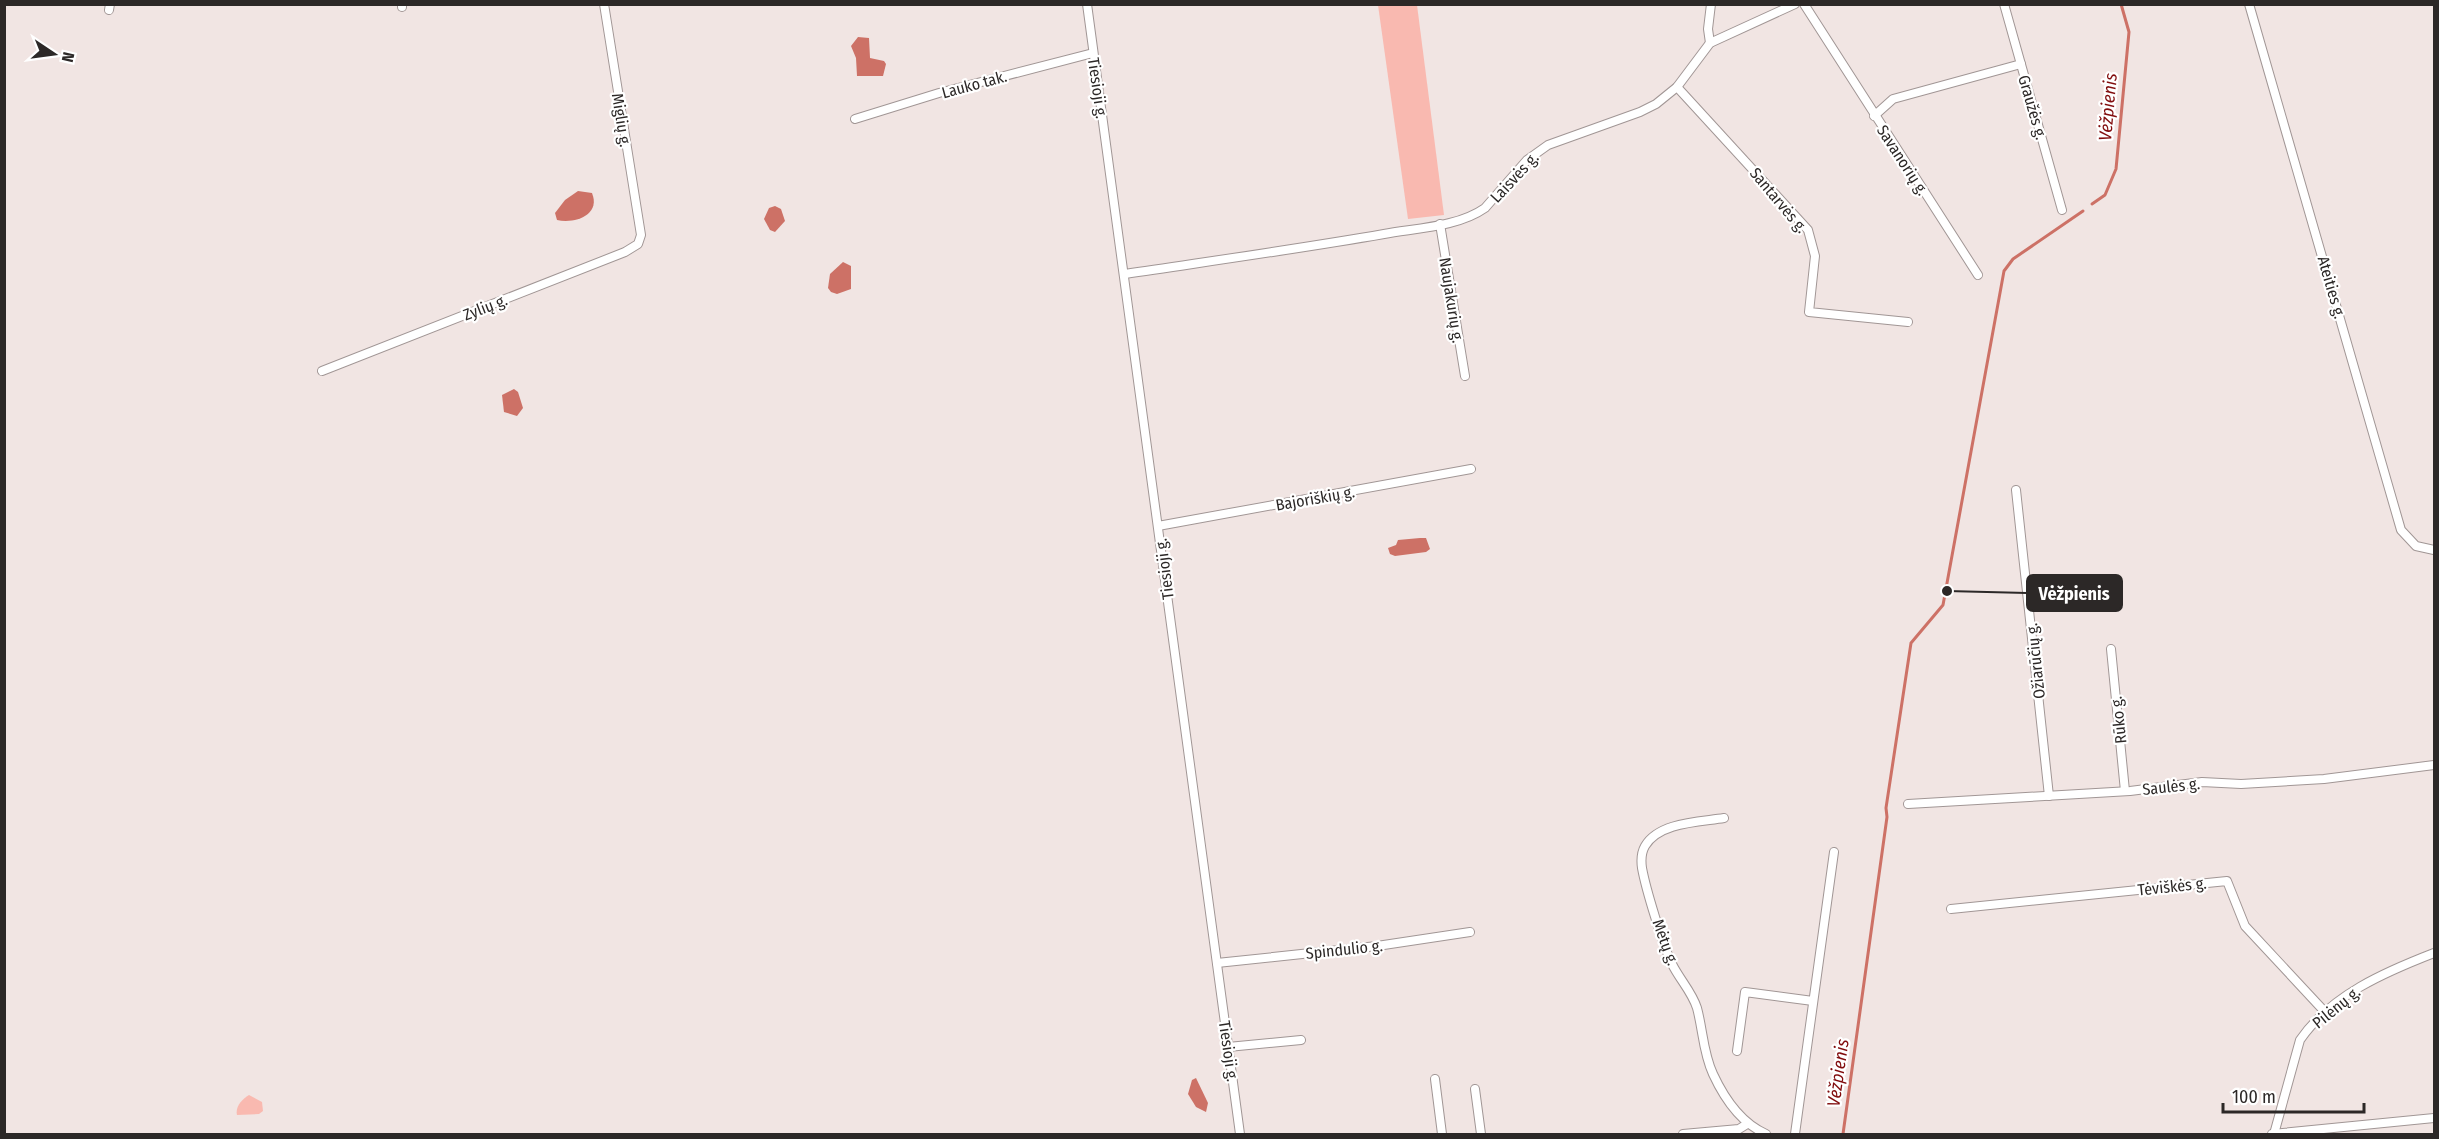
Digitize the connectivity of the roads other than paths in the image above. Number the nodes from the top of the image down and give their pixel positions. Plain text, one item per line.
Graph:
1 (604, 4) edge
2 (1087, 4) edge
3 (1711, 4) edge
4 (1795, 4) edge
5 (1804, 4) edge
6 (2004, 4) edge
7 (2249, 4) edge
8 (1710, 43) junction
9 (1094, 53) junction
10 (2021, 64) junction
11 (1677, 87) junction
12 (1874, 116) junction
13 (855, 119) dead end
14 (2062, 210) dead end
15 (1440, 224) junction
16 (641, 236) joint
17 (1125, 274) junction
18 (1978, 275) dead end
19 (1908, 322) dead end
20 (322, 370) dead end
21 (1465, 376) dead end
22 (1471, 469) dead end
23 (2016, 490) dead end
24 (1158, 526) junction
25 (2434, 550) edge
26 (2110, 649) dead end
27 (2434, 765) edge
28 (2125, 791) junction
29 (2049, 796) junction
30 (1908, 804) dead end
31 (1724, 818) dead end
32 (1834, 852) dead end
33 (1951, 909) dead end
34 (1470, 932) dead end
35 (2434, 953) edge
36 (1217, 963) junction
37 (1813, 1001) junction
38 (2325, 1012) junction
39 (1301, 1040) dead end
40 (1228, 1047) junction
41 (1737, 1051) dead end
42 (1435, 1079) dead end
43 (1475, 1089) dead end
44 (2434, 1118) edge
45 (1747, 1124) junction
46 (1240, 1134) edge
47 (1442, 1134) edge
48 (1481, 1134) edge
49 (1683, 1134) edge
50 (1766, 1134) edge
51 (1794, 1134) edge
52 (2273, 1134) edge

1 - 16 street, Miglių g.
2 - 9 street, Tiesioji g.
3 - 8 street
4 - 8 street, Laisvės g.
5 - 12 street
6 - 10 street, Graužės g.
7 - 25 street, Ateities g.
8 - 11 street, Laisvės g.
9 - 13 street, Lauko tak.
9 - 17 street, Tiesioji g.
10 - 12 street, Savanorių g.
10 - 14 street, Graužės g.
11 - 15 street, Laisvės g.
11 - 19 street, Santarvės g.
12 - 18 street, Savanorių g.
15 - 17 street, Laisvės g.
15 - 21 street, Naujakurių g.
16 - 20 street, Zylių g.
17 - 24 street, Tiesioji g.
22 - 24 street, Bajoriškių g.
23 - 29 street, Ožiarūčių g.
24 - 36 street, Tiesioji g.
26 - 28 street, Rūko g.
27 - 28 street, Saulės g.
28 - 29 street, Saulės g.
29 - 30 street, Saulės g.
31 - 45 street, Mėtų g.
32 - 37 street
33 - 38 street, Tėviškės g.
34 - 36 street, Spindulio g.
35 - 38 street, Pilėnų g.
36 - 40 street, Tiesioji g.
37 - 41 street
37 - 51 street
38 - 52 street, Pilėnų g.
39 - 40 street
40 - 46 street, Tiesioji g.
42 - 47 street
43 - 48 street
44 - 52 street
45 - 49 street
45 - 50 street, Mėtų g.

